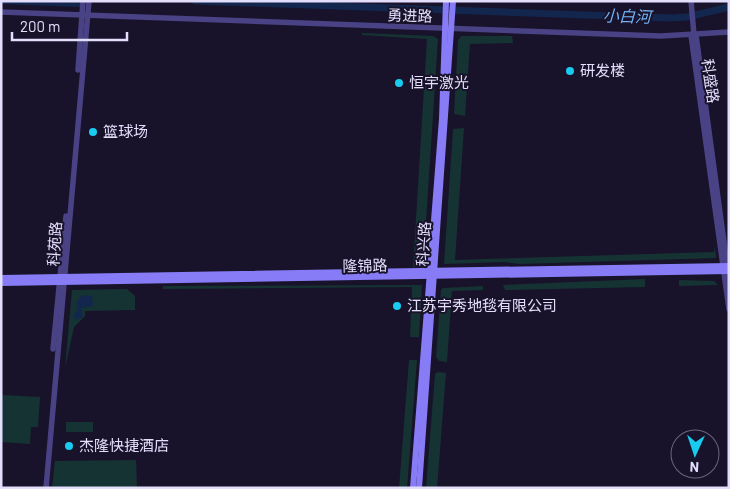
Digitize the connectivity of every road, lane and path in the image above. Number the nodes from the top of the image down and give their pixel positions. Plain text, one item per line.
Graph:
1 (83, 1) edge
2 (89, 1) edge
3 (446, 1) edge
4 (453, 1) edge
5 (691, 4) edge
6 (1, 12) edge
7 (85, 13) junction
8 (450, 21) junction
9 (449, 30) junction
10 (729, 32) edge
11 (694, 35) junction
12 (726, 269) edge
13 (432, 275) junction
14 (1, 278) edge
15 (729, 279) edge
16 (62, 280) junction
17 (1, 284) edge
18 (729, 309) edge
19 (44, 488) edge
20 (414, 488) edge
21 (419, 488) edge

1 - 7 street, 科苑路
2 - 7 street, 科苑路
3 - 8 main road, 科兴路
4 - 8 main road, 科兴路
5 - 11 street, 科盛路
6 - 7 street, 勇进路
7 - 9 street, 勇进路
7 - 16 street, 科苑路
8 - 9 main road, 科兴路
9 - 11 street, 勇进路
9 - 13 main road, 科兴路
10 - 11 street, 勇进路
11 - 12 street, 科盛路
12 - 13 main road, 隆锦路
12 - 15 street, 科盛路
12 - 18 street, 科盛路
13 - 16 main road, 隆锦路
13 - 20 main road, 科兴路
13 - 21 main road, 科兴路
14 - 16 main road, 隆锦路
16 - 17 main road, 隆锦路
16 - 19 street, 科苑路

